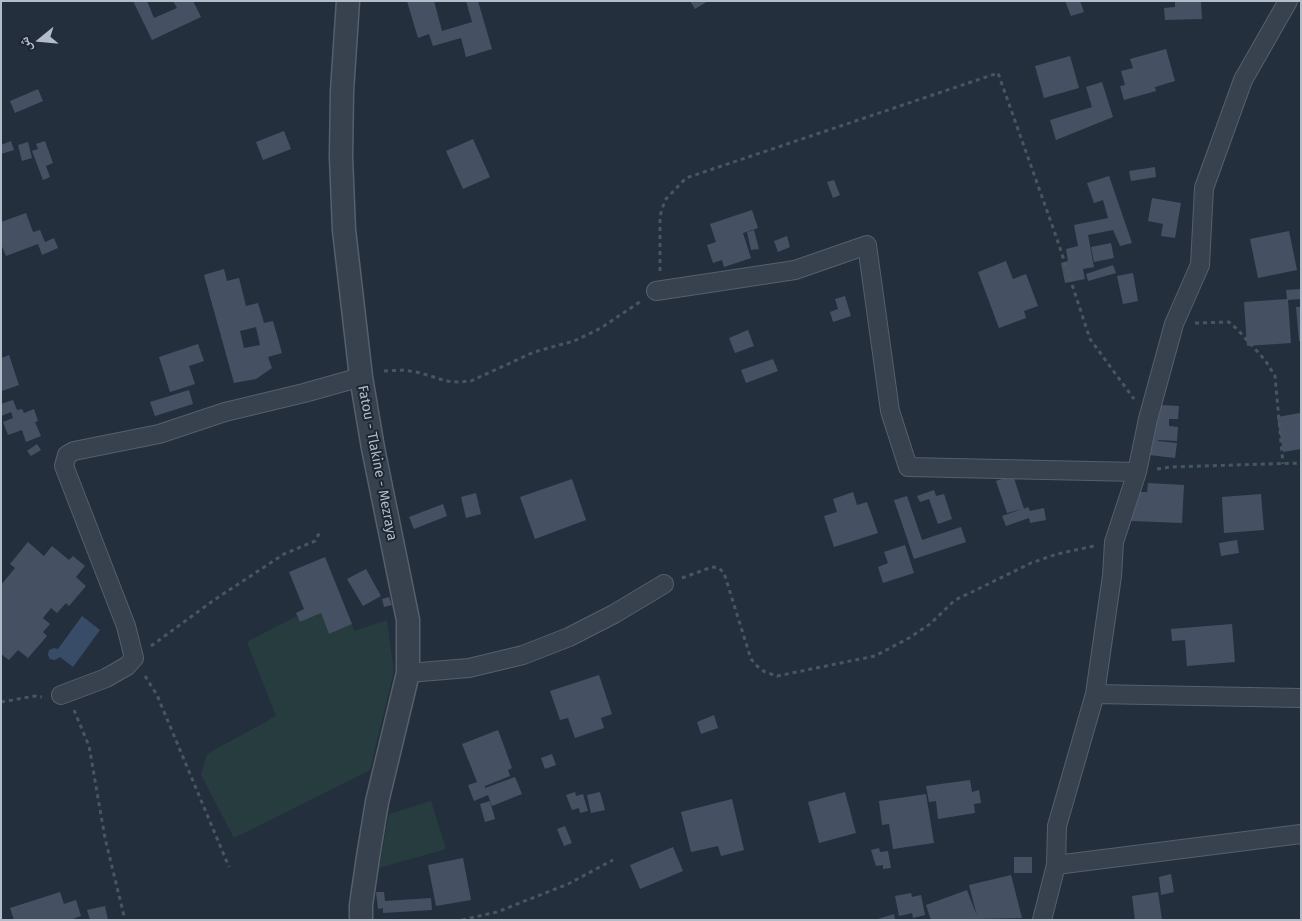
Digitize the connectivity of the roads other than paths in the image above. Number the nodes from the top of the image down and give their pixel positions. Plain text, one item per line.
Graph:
1 (348, 1) edge
2 (1288, 1) edge
3 (656, 291) road end
4 (361, 377) junction
5 (1137, 472) junction
6 (664, 584) road end
7 (408, 674) junction
8 (1095, 694) junction
9 (61, 695) road end
10 (1301, 698) edge
11 (1301, 834) edge
12 (1056, 865) junction
13 (361, 920) edge
14 (1042, 920) edge

1 - 4 street, Fatou - Tlakine - Mezraya
2 - 5 street
3 - 5 street
4 - 7 street, Fatou - Tlakine - Mezraya
4 - 9 street
5 - 8 street
6 - 7 street
7 - 13 street, Fatou - Tlakine - Mezraya
8 - 10 street
8 - 12 street
11 - 12 street
12 - 14 street

